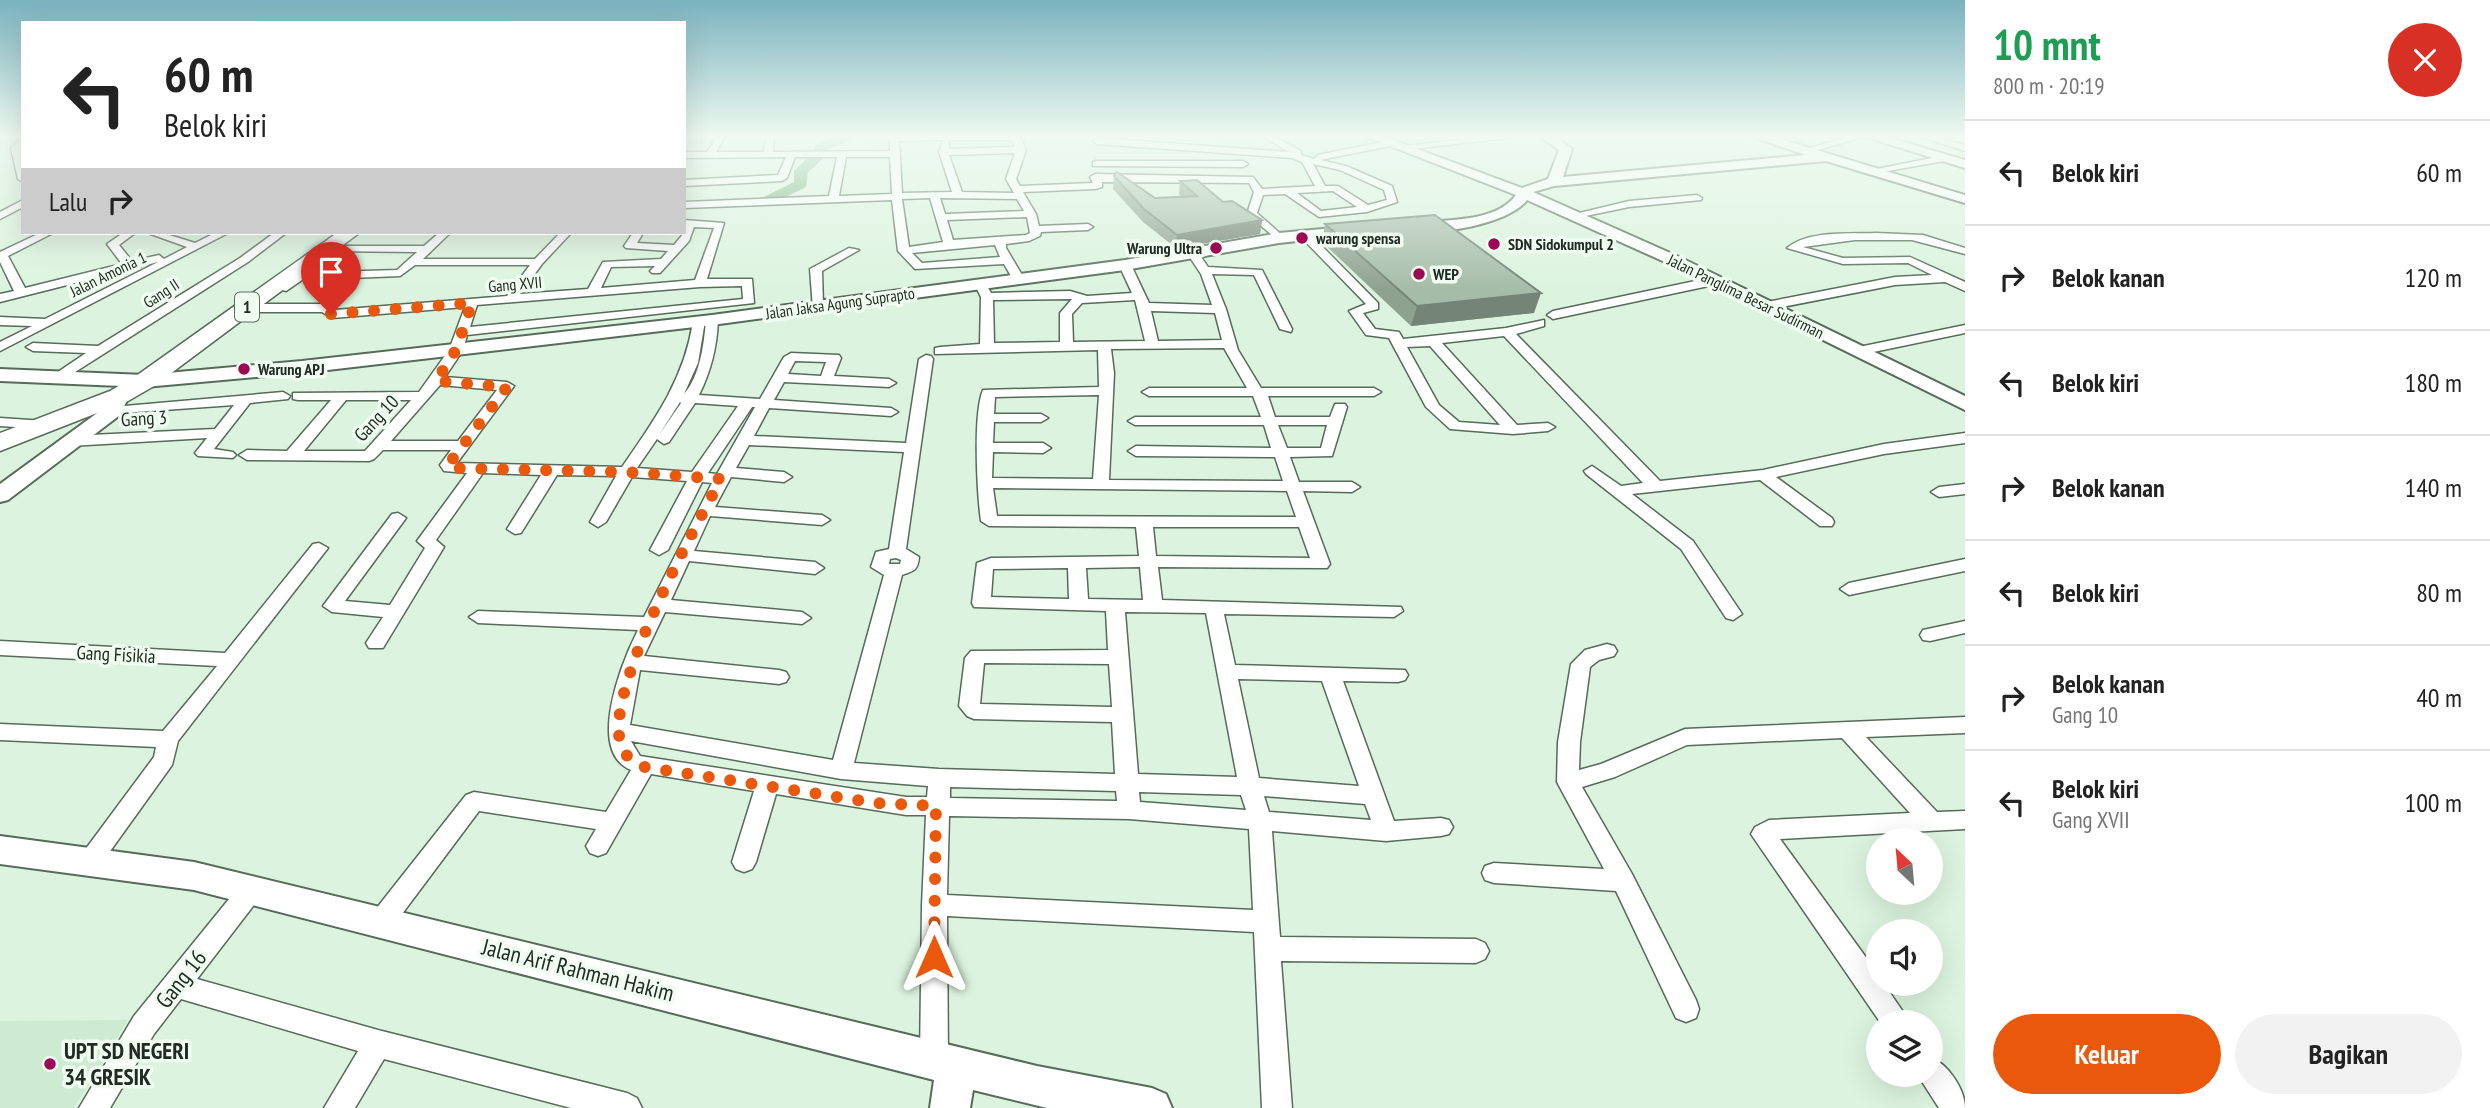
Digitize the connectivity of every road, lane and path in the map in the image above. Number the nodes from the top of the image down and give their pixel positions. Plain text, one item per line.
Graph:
1 (698, 187) edge
2 (733, 187) edge
3 (779, 187) edge
4 (836, 187) edge
5 (896, 187) edge
6 (955, 187) edge
7 (1016, 187) edge
8 (1060, 187) edge
9 (1256, 187) edge
10 (1386, 187) edge
11 (1504, 187) edge
12 (1540, 187) edge
13 (1542, 187) edge
14 (1924, 187) edge
15 (1321, 188) joint
16 (1287, 190) junction
17 (1019, 192) junction
18 (1259, 192) junction
19 (934, 195) junction
20 (958, 195) junction
21 (897, 197) junction
22 (1697, 198) dead end
23 (833, 199) junction
24 (1965, 199) edge
25 (1520, 200) junction
26 (21, 204) edge
27 (688, 205) edge
28 (1559, 207) junction
29 (1367, 209) junction
30 (1355, 211) junction
31 (1031, 214) junction
32 (1576, 215) junction
33 (0, 217) edge
34 (21, 218) edge
35 (942, 218) junction
36 (687, 223) edge
37 (1373, 226) joint
38 (1088, 227) dead end
39 (1404, 227) edge
40 (1035, 229) junction
41 (44, 235) edge
42 (127, 235) edge
43 (158, 235) edge
44 (219, 235) edge
45 (278, 235) edge
46 (346, 235) edge
47 (443, 235) edge
48 (564, 235) edge
49 (637, 235) edge
50 (686, 235) edge
51 (1305, 235) junction
52 (1279, 239) junction
53 (1001, 241) junction
54 (949, 244) junction
55 (194, 248) junction
56 (327, 248) junction
57 (676, 248) junction
58 (427, 249) junction
59 (853, 250) dead end
60 (904, 251) junction
61 (1965, 251) edge
62 (1193, 253) junction
63 (1, 256) edge
64 (1008, 260) junction
65 (414, 262) junction
66 (538, 262) junction
67 (662, 262) junction
68 (1125, 265) junction
69 (130, 266) junction
70 (114, 270) junction
71 (1206, 270) junction
72 (6, 275) edge
73 (1948, 278) junction
74 (1965, 278) edge
75 (132, 280) junction
76 (1019, 280) junction
77 (1714, 281) junction
78 (700, 283) junction
79 (1965, 287) edge
80 (645, 288) junction
81 (983, 291) junction
82 (21, 293) junction
83 (592, 293) junction
84 (0, 298) edge
85 (1085, 299) junction
86 (510, 300) junction
87 (1142, 301) junction
88 (472, 303) junction
89 (817, 306) junction
90 (1767, 306) junction
91 (253, 309) junction
92 (1220, 309) junction
93 (1553, 315) dead end
94 (0, 321) edge
95 (705, 321) junction
96 (45, 323) junction
97 (1540, 323) dead end
98 (1286, 329) dead end
99 (1965, 329) edge
100 (1507, 332) junction
101 (1945, 334) junction
102 (459, 341) junction
103 (1434, 342) junction
104 (1398, 343) junction
105 (1965, 343) edge
106 (1229, 344) junction
107 (1152, 345) junction
108 (1067, 346) junction
109 (1104, 346) junction
110 (0, 347) edge
111 (33, 347) dead end
112 (987, 347) junction
113 (100, 351) junction
114 (1859, 351) junction
115 (0, 375) edge
116 (56, 378) junction
117 (781, 378) junction
118 (826, 380) junction
119 (145, 381) junction
120 (436, 381) junction
121 (889, 383) dead end
122 (1106, 391) junction
123 (1149, 392) dead end
124 (1258, 392) junction
125 (1374, 392) dead end
126 (283, 396) dead end
127 (298, 396) dead end
128 (342, 396) junction
129 (422, 396) junction
130 (247, 398) junction
131 (685, 399) junction
132 (116, 403) junction
133 (757, 404) junction
134 (1965, 404) edge
135 (891, 412) dead end
136 (985, 418) junction
137 (1041, 418) dead end
138 (1135, 421) dead end
139 (1269, 421) junction
140 (0, 422) edge
141 (47, 425) junction
142 (1548, 427) dead end
143 (1513, 430) junction
144 (220, 433) junction
145 (1965, 438) edge
146 (744, 440) junction
147 (70, 441) junction
148 (0, 443) edge
149 (379, 445) junction
150 (460, 446) junction
151 (985, 447) junction
152 (911, 448) junction
153 (1043, 448) dead end
154 (1136, 451) dead end
155 (1280, 452) junction
156 (228, 455) dead end
157 (247, 455) dead end
158 (291, 456) junction
159 (478, 468) junction
160 (552, 470) junction
161 (1592, 471) dead end
162 (633, 472) junction
163 (723, 475) junction
164 (1763, 475) junction
165 (697, 477) junction
166 (785, 477) dead end
167 (984, 483) junction
168 (1101, 484) junction
169 (1292, 486) junction
170 (1352, 487) dead end
171 (1656, 487) junction
172 (1965, 489) edge
173 (1615, 491) junction
174 (1938, 492) dead end
175 (0, 495) edge
176 (704, 511) junction
177 (398, 518) dead end
178 (822, 520) dead end
179 (598, 522) dead end
180 (1144, 522) junction
181 (1305, 522) junction
182 (1826, 522) dead end
183 (514, 529) dead end
184 (319, 548) dead end
185 (659, 550) dead end
186 (682, 555) junction
187 (1149, 561) junction
188 (1077, 562) junction
189 (1965, 565) edge
190 (816, 568) dead end
191 (1849, 589) dead end
192 (659, 605) junction
193 (1079, 606) junction
194 (1115, 607) junction
195 (1153, 607) junction
196 (1214, 608) junction
197 (1394, 611) dead end
198 (396, 612) junction
199 (1733, 614) dead end
200 (478, 617) dead end
201 (802, 618) dead end
202 (650, 624) junction
203 (1965, 627) edge
204 (1930, 635) dead end
205 (376, 643) dead end
206 (0, 648) edge
207 (1607, 652) dead end
208 (1119, 657) junction
209 (632, 662) junction
210 (229, 663) junction
211 (1226, 671) junction
212 (1330, 674) junction
213 (1398, 675) dead end
214 (779, 677) dead end
215 (1124, 715) junction
216 (1965, 725) edge
217 (1845, 728) junction
218 (618, 730) junction
219 (0, 732) edge
220 (168, 739) junction
221 (817, 766) junction
222 (644, 767) junction
223 (841, 770) junction
224 (878, 773) junction
225 (939, 778) junction
226 (1129, 781) junction
227 (1568, 782) junction
228 (767, 786) junction
229 (1250, 786) junction
230 (810, 791) junction
231 (1375, 796) junction
232 (876, 803) junction
233 (936, 806) junction
234 (1129, 810) junction
235 (1260, 819) junction
236 (1930, 820) junction
237 (1965, 820) edge
238 (611, 822) junction
239 (1441, 827) dead end
240 (1386, 831) junction
241 (598, 846) dead end
242 (0, 850) edge
243 (90, 861) junction
244 (744, 862) dead end
245 (1494, 873) dead end
246 (1623, 881) junction
247 (251, 890) junction
248 (934, 905) junction
249 (381, 922) junction
250 (1268, 922) junction
251 (1268, 949) junction
252 (1476, 951) dead end
253 (176, 985) junction
254 (1686, 1009) dead end
255 (1888, 1010) edge
256 (378, 1044) junction
257 (945, 1063) junction
258 (1942, 1087) edge
259 (94, 1108) edge
260 (339, 1108) edge
261 (627, 1108) edge
262 (950, 1108) edge
263 (1152, 1108) edge
264 (1276, 1108) edge
265 (1957, 1108) edge

1 - 27 street
2 - 3 street
4 - 23 street
5 - 21 street
6 - 20 street
7 - 17 street
8 - 17 street
9 - 18 street
10 - 29 street
11 - 25 main road
12 - 25 main road
13 - 28 main road
14 - 24 main road
15 - 16 street
15 - 29 street
16 - 18 street
16 - 30 street
17 - 20 street
17 - 31 street
18 - 52 street
19 - 20 street
19 - 21 street
19 - 35 street
21 - 23 street
21 - 60 street
22 - 32 street
23 - 27 street
25 - 28 main road
25 - 39 main road
26 - 33 street
28 - 32 main road, Jalan Panglima Besar Sudirman
29 - 30 street
30 - 37 street
31 - 35 street
31 - 40 street
32 - 77 main road, Jalan Panglima Besar Sudirman
33 - 34 street
35 - 54 street
36 - 78 street
37 - 51 main road, Jalan Jaksa Agung Suprapto
38 - 40 street
40 - 53 street
41 - 63 street
42 - 69 street
43 - 55 street
44 - 55 street, Jalan Amonia 1
45 - 113 street, Gang II
46 - 56 highway, 1
47 - 58 street
48 - 66 street
49 - 57 street
50 - 57 street
51 - 52 main road, Jalan Jaksa Agung Suprapto
51 - 104 street
52 - 62 main road, Jalan Jaksa Agung Suprapto
53 - 54 street
53 - 64 street
54 - 60 street
55 - 69 street
55 - 75 street, Jalan Amonia 1
56 - 58 street
56 - 91 highway, 1
57 - 67 street
58 - 65 street
59 - 89 street
60 - 64 street
61 - 73 street
62 - 68 main road, Jalan Jaksa Agung Suprapto
62 - 71 street
63 - 72 street
64 - 76 street
65 - 66 street
65 - 91 street
66 - 86 street
67 - 80 street
67 - 83 street
68 - 76 main road, Jalan Jaksa Agung Suprapto
68 - 87 street
69 - 70 street
70 - 75 street
70 - 82 street
71 - 92 street
71 - 98 street
72 - 82 street
73 - 74 street
73 - 79 street
73 - 90 street
75 - 96 street, Jalan Amonia 1
76 - 81 main road, Jalan Jaksa Agung Suprapto
77 - 90 main road, Jalan Panglima Besar Sudirman
77 - 93 street
78 - 80 street, Gang XVII
78 - 102 street, Gang XVII
80 - 83 street, Gang XVII
81 - 85 street
81 - 89 main road, Jalan Jaksa Agung Suprapto
81 - 112 street
82 - 84 street
83 - 86 street, Gang XVII
85 - 87 street
85 - 108 street
86 - 88 street, Gang XVII
87 - 92 street
87 - 107 street
88 - 91 street, Gang XVII
88 - 102 street, Gang 10
89 - 95 main road, Jalan Jaksa Agung Suprapto
90 - 114 main road, Jalan Panglima Besar Sudirman
91 - 119 highway, 1
92 - 106 street
94 - 96 street
95 - 102 main road, Jalan Jaksa Agung Suprapto
95 - 131 street
96 - 110 street, Jalan Amonia 1
97 - 100 street
99 - 101 street
100 - 103 street
100 - 171 street
101 - 105 street
101 - 114 street
102 - 119 main road, Jalan Jaksa Agung Suprapto
102 - 120 street, Gang 10
103 - 104 street
103 - 143 street
104 - 143 street
106 - 107 street
106 - 124 street
107 - 109 street
108 - 109 street
108 - 112 street
109 - 122 street
111 - 113 street
112 - 152 street
113 - 116 street, Gang II
114 - 134 main road, Jalan Panglima Besar Sudirman
115 - 116 main road, Jalan Jaksa Agung Suprapto
116 - 119 main road, Jalan Jaksa Agung Suprapto
117 - 118 street
117 - 118 street
117 - 133 street
118 - 121 street
119 - 132 highway, 1
120 - 129 street, Gang 10
120 - 150 street
122 - 136 street
122 - 168 street
123 - 124 street
124 - 125 street
124 - 139 street
126 - 130 street
127 - 128 street
128 - 129 street
128 - 158 street
129 - 149 street, Gang 10
130 - 132 street
130 - 144 street
131 - 133 street
131 - 162 street
132 - 141 highway, 1
132 - 147 main road
133 - 135 street
133 - 146 street
133 - 165 street
136 - 137 street
136 - 151 street
138 - 139 street
139 - 155 street
139 - 155 street
140 - 141 street
141 - 148 highway, 1
142 - 143 street
144 - 147 street, Gang 3
144 - 156 street
145 - 164 street
146 - 152 street
146 - 163 street
147 - 175 main road
149 - 150 street
149 - 158 street, Gang 10
150 - 159 street
151 - 153 street
151 - 167 street
152 - 223 street
154 - 155 street
155 - 169 street
157 - 158 street, Gang 10
159 - 160 street
159 - 198 street
160 - 162 street
160 - 183 street
161 - 173 street
162 - 165 street
162 - 179 street
163 - 165 street
163 - 166 street
163 - 176 street
164 - 171 street
164 - 182 street
165 - 185 street
167 - 168 street
167 - 180 street
168 - 169 street
169 - 170 street
169 - 181 street
171 - 173 street
172 - 174 street
173 - 199 street
176 - 178 street
176 - 186 street
177 - 198 street
180 - 181 street
180 - 187 street
181 - 187 street
184 - 210 street
186 - 190 street
186 - 192 street
187 - 188 street
187 - 195 street
188 - 193 street
188 - 193 street
189 - 191 street
192 - 201 street
192 - 202 street
193 - 194 street
194 - 195 street
194 - 208 street
195 - 196 street
196 - 197 street
196 - 211 street
198 - 205 street
200 - 202 street
202 - 209 street
203 - 204 street
206 - 210 street, Gang Fisikia
207 - 227 street
208 - 215 street
208 - 215 street
209 - 214 street
209 - 218 street
210 - 220 street
211 - 212 street
211 - 229 street
212 - 213 street
212 - 231 street
215 - 226 street
216 - 217 street
217 - 227 street
217 - 236 street
218 - 221 street
218 - 222 street
219 - 220 street
220 - 243 street
221 - 223 street
221 - 230 street
222 - 228 street
222 - 238 street
223 - 224 street
224 - 225 street
224 - 232 street
225 - 226 street
225 - 233 street
226 - 229 street
226 - 234 street
227 - 246 street
228 - 230 street
228 - 244 street
229 - 231 street
229 - 235 street
230 - 232 street
231 - 240 street
232 - 233 street
233 - 234 street
233 - 248 street
234 - 235 street
235 - 240 street
235 - 250 street
236 - 237 street
236 - 255 street
238 - 241 street
238 - 249 street
239 - 240 street
242 - 243 main road, Jalan Arif Rahman Hakim
243 - 247 main road, Jalan Arif Rahman Hakim
245 - 246 street
246 - 254 street
247 - 249 main road, Jalan Arif Rahman Hakim
247 - 253 street, Gang 16
248 - 250 street
248 - 257 street
249 - 257 main road, Jalan Arif Rahman Hakim
250 - 251 street
251 - 252 street
251 - 264 street
253 - 256 street
253 - 259 street, Gang 16
256 - 260 street
256 - 261 street
257 - 262 main road
257 - 263 main road, Jalan Arif Rahman Hakim
258 - 265 street

